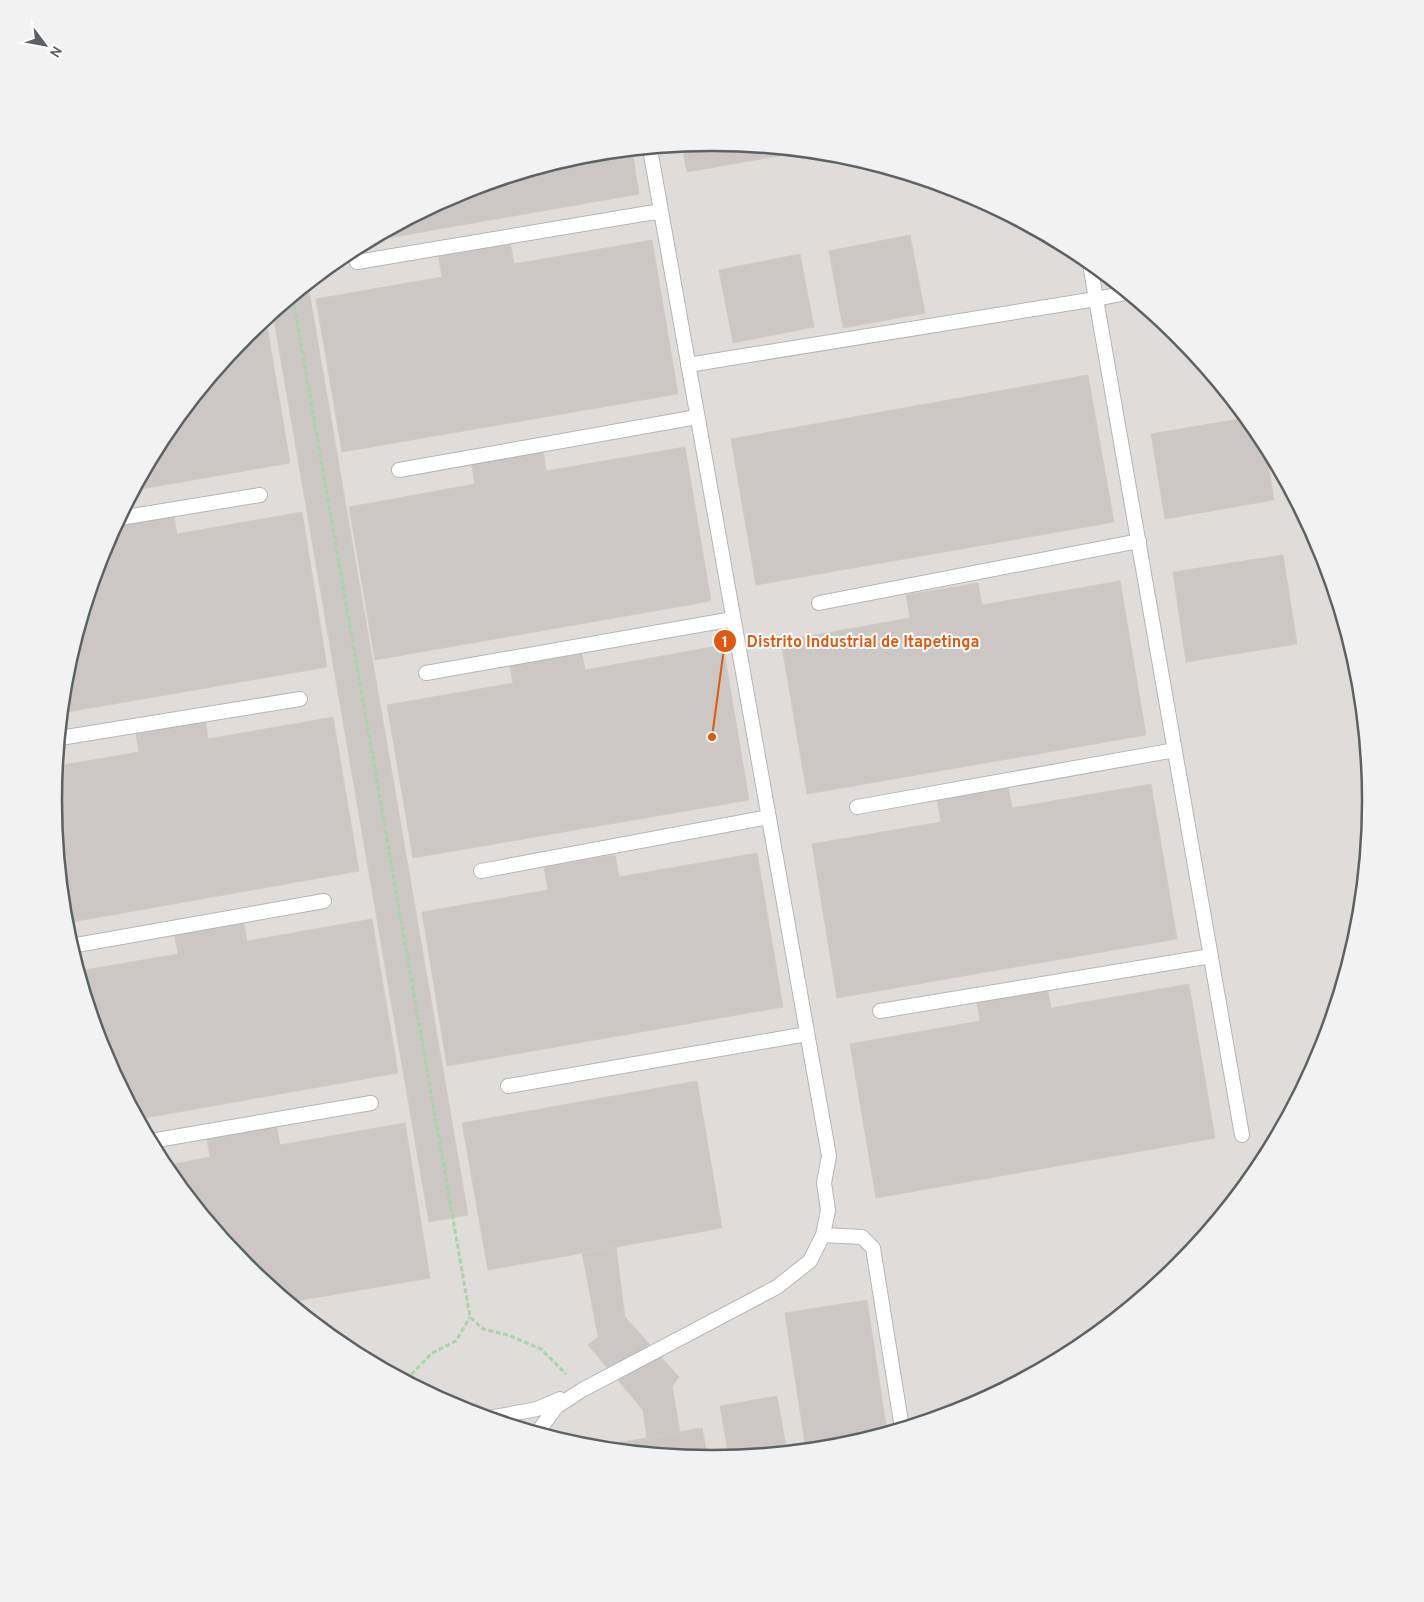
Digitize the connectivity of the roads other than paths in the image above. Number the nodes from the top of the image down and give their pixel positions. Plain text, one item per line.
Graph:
1 (651, 155) edge
2 (661, 211) junction
3 (356, 262) dead end
4 (1092, 275) edge
5 (1117, 294) edge
6 (1096, 298) junction
7 (688, 365) junction
8 (698, 417) junction
9 (400, 470) dead end
10 (260, 496) dead end
11 (128, 517) edge
12 (1139, 541) junction
13 (819, 603) dead end
14 (733, 619) junction
15 (426, 673) dead end
16 (300, 699) dead end
17 (66, 737) edge
18 (1176, 750) junction
19 (857, 807) dead end
20 (769, 817) junction
21 (481, 871) dead end
22 (324, 902) dead end
23 (79, 945) edge
24 (1211, 956) junction
25 (880, 1011) dead end
26 (807, 1034) junction
27 (508, 1086) dead end
28 (372, 1103) dead end
29 (1242, 1135) dead end
30 (158, 1140) edge
31 (823, 1236) junction
32 (582, 1390) junction
33 (502, 1416) edge
34 (901, 1422) edge
35 (542, 1427) edge

1 - 2 lane
2 - 3 lane
2 - 7 lane
4 - 6 lane
5 - 6 lane
6 - 7 lane
6 - 12 lane
7 - 8 lane
8 - 9 lane
8 - 14 lane
10 - 11 lane
12 - 13 lane
12 - 18 lane
14 - 15 lane
14 - 20 lane
16 - 17 lane
18 - 19 lane
18 - 24 lane
20 - 21 lane
20 - 26 lane
22 - 23 lane
24 - 25 lane
24 - 29 lane
26 - 27 lane
26 - 31 lane
28 - 30 lane
31 - 32 lane
31 - 34 lane
32 - 33 lane
32 - 35 lane

